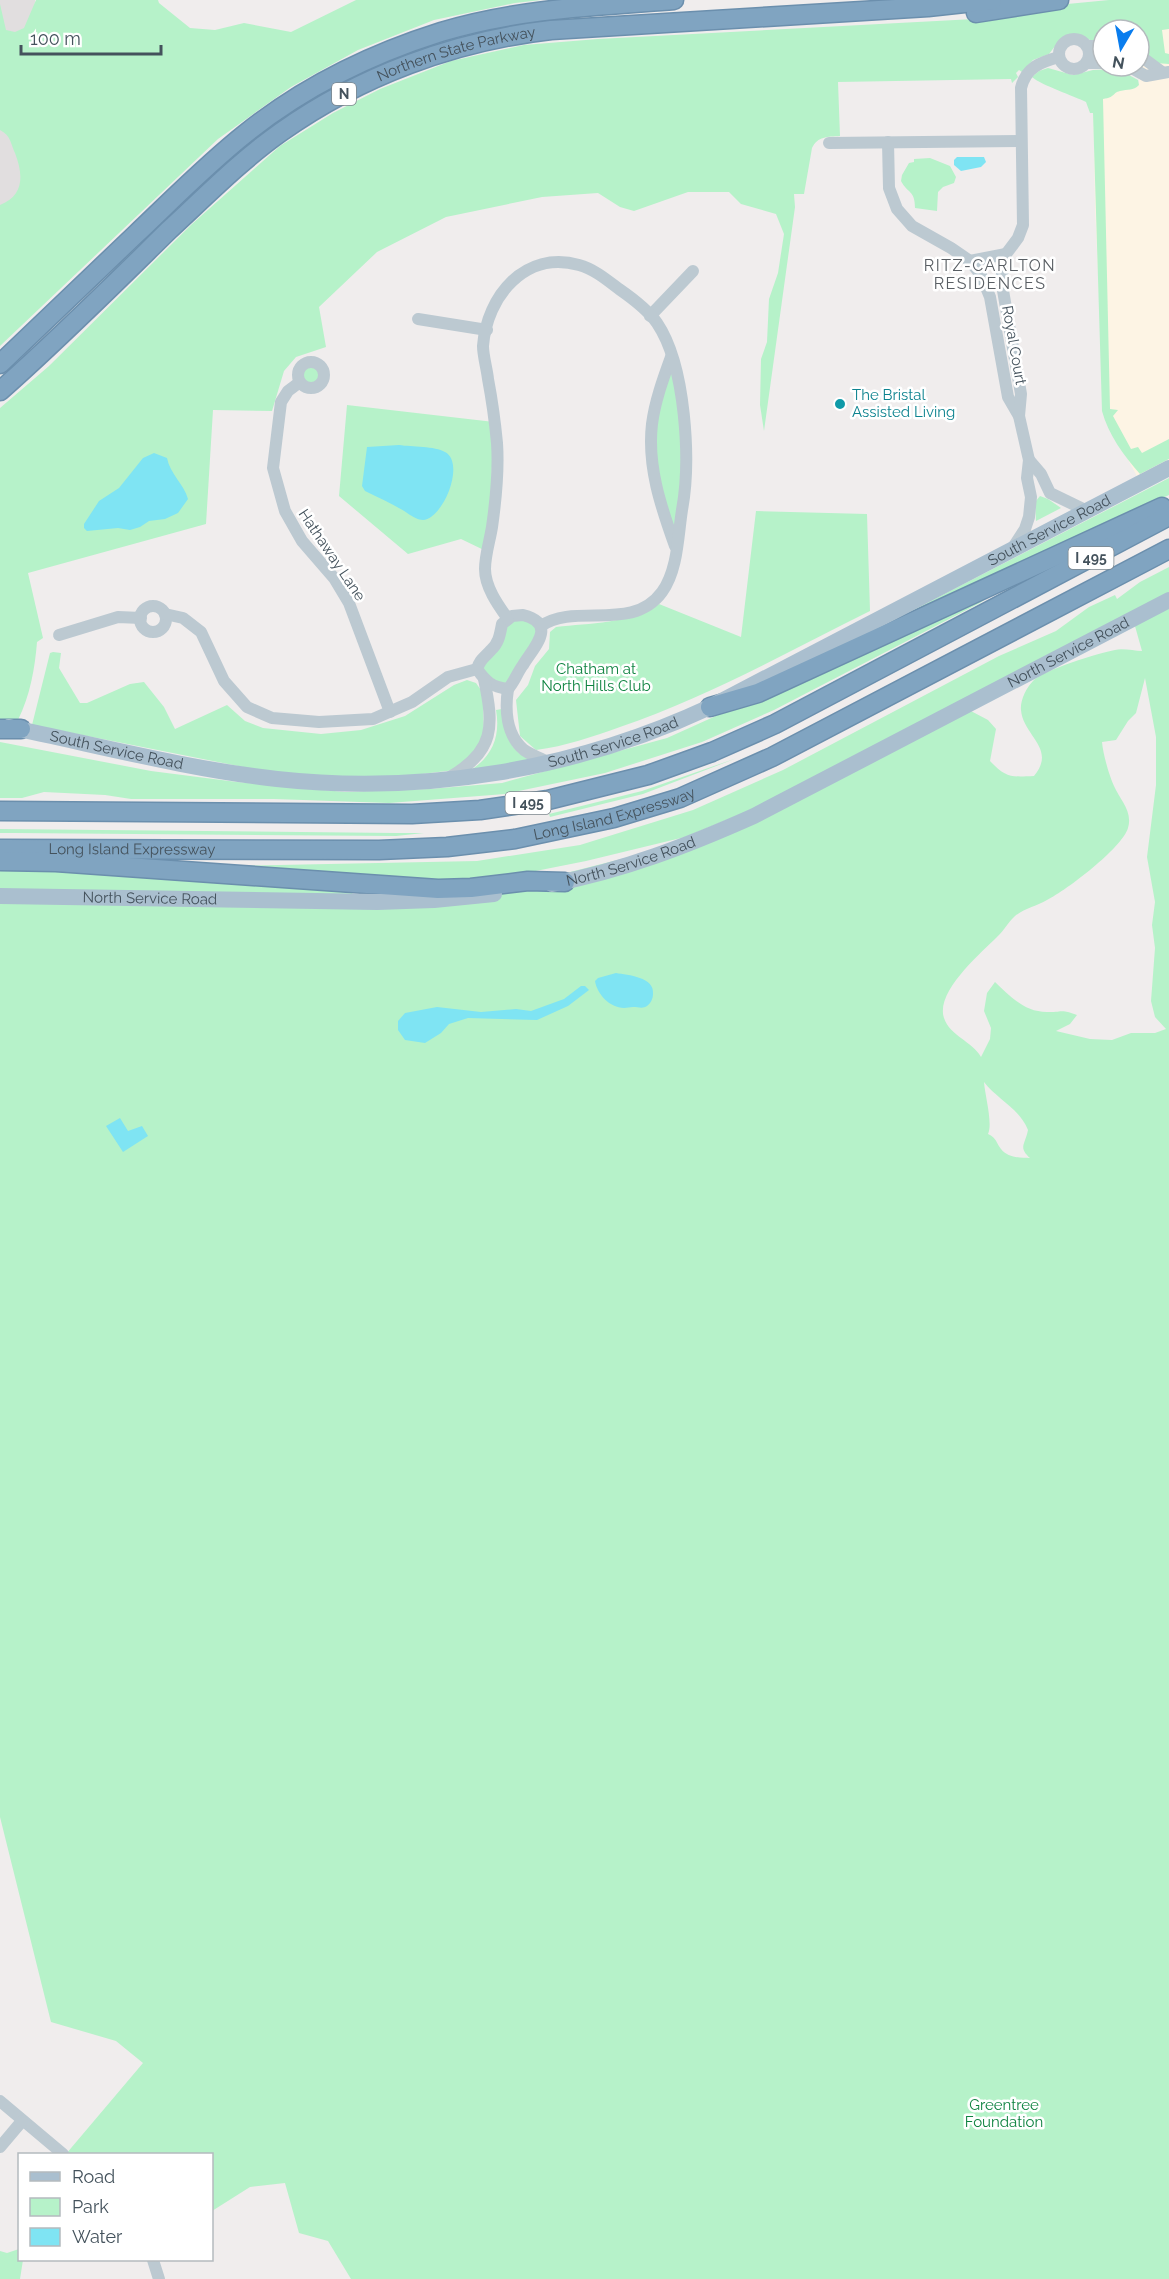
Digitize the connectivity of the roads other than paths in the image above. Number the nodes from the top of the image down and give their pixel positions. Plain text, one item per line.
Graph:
1 (674, 0) edge
2 (992, 0) edge
3 (1059, 0) edge
4 (893, 10) junction
5 (1088, 46) joint
6 (1059, 57) junction
7 (1087, 63) junction
8 (1091, 63) edge
9 (1151, 63) edge
10 (1165, 72) edge
11 (1022, 141) junction
12 (888, 142) junction
13 (829, 143) dead end
14 (1006, 254) junction
15 (970, 261) junction
16 (693, 271) dead end
17 (650, 316) junction
18 (418, 319) dead end
19 (487, 330) junction
20 (671, 356) junction
21 (0, 363) edge
22 (300, 382) dead end
23 (0, 391) edge
24 (1019, 416) junction
25 (1029, 460) junction
26 (1169, 468) edge
27 (1169, 504) edge
28 (1086, 510) junction
29 (1169, 516) edge
30 (676, 547) junction
31 (1011, 549) junction
32 (1169, 549) edge
33 (1169, 600) edge
34 (165, 614) junction
35 (141, 618) junction
36 (508, 619) junction
37 (541, 626) junction
38 (59, 635) dead end
39 (480, 674) junction
40 (508, 689) junction
41 (710, 707) junction
42 (390, 712) junction
43 (0, 727) edge
44 (21, 729) joint
45 (549, 763) junction
46 (446, 779) junction
47 (0, 811) edge
48 (0, 849) edge
49 (0, 861) edge
50 (565, 882) junction
51 (0, 896) edge
52 (0, 2101) edge
53 (21, 2121) junction
54 (0, 2147) edge
55 (62, 2153) edge
56 (154, 2261) edge
57 (159, 2279) edge

1 - 21 highway, Northern State Parkway / N
2 - 4 highway, Northern State Parkway / N
3 - 4 highway
4 - 23 highway, Northern State Parkway / N
5 - 6 street
5 - 7 street
6 - 7 street
6 - 11 street, Royal Court
7 - 8 street
9 - 10 street
11 - 12 street
11 - 14 street, Royal Court
12 - 13 street
12 - 15 street, Royal Court
14 - 15 street
14 - 24 street, Royal Court
15 - 24 street, Royal Court
16 - 17 street
17 - 19 street
17 - 20 street
18 - 19 street
19 - 36 street
20 - 30 street
20 - 30 street
22 - 42 street, Hathaway Lane
24 - 25 street, Royal Court
25 - 28 street
25 - 31 street
26 - 28 main road, South Service Road
27 - 41 highway
28 - 31 main road, South Service Road
29 - 47 highway, Long Island Expressway / I 495
30 - 37 street
31 - 41 main road, South Service Road
32 - 48 highway, Long Island Expressway / I 495
33 - 50 main road, North Service Road
34 - 35 street
34 - 35 street
34 - 42 street
35 - 38 street
36 - 37 street
36 - 39 street
37 - 40 street
39 - 40 street
39 - 42 street
39 - 46 street
40 - 45 street
41 - 45 main road, South Service Road
43 - 44 highway
44 - 46 main road, South Service Road
45 - 46 main road, South Service Road
49 - 50 highway
50 - 51 main road, North Service Road
52 - 53 street
53 - 54 street
53 - 55 street
56 - 57 street

